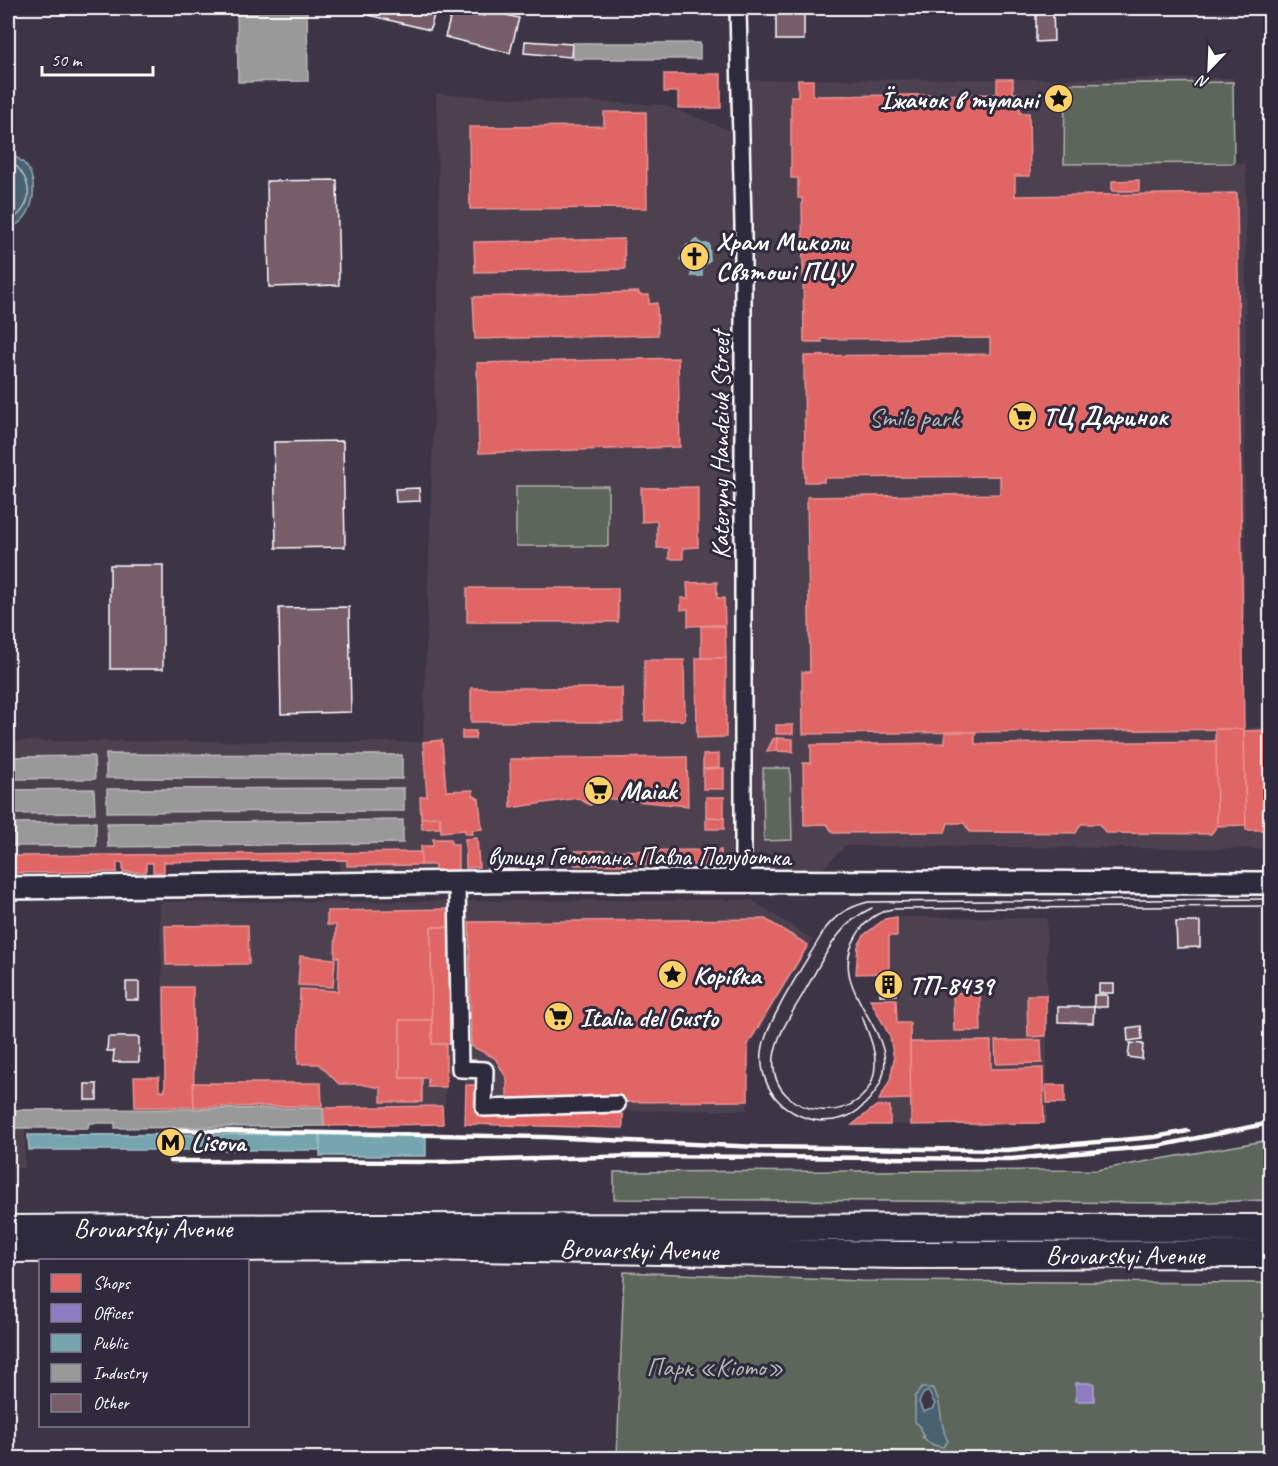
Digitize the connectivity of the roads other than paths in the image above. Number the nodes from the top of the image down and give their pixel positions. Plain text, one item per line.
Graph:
1 (738, 8) edge
2 (743, 882) junction
3 (1270, 883) edge
4 (457, 884) junction
5 (8, 888) edge
6 (617, 1104) dead end
7 (1270, 1228) edge
8 (8, 1229) edge
9 (8, 1249) edge
10 (1270, 1254) edge

1 - 2 street, Kateryny Handziuk Street
2 - 3 street, вулиця Гетьмана Павла Полуботка
2 - 4 street, вулиця Гетьмана Павла Полуботка
4 - 5 street, вулиця Гетьмана Павла Полуботка
4 - 6 street
7 - 8 highway, Brovarskyi Avenue
9 - 10 highway, Brovarskyi Avenue

